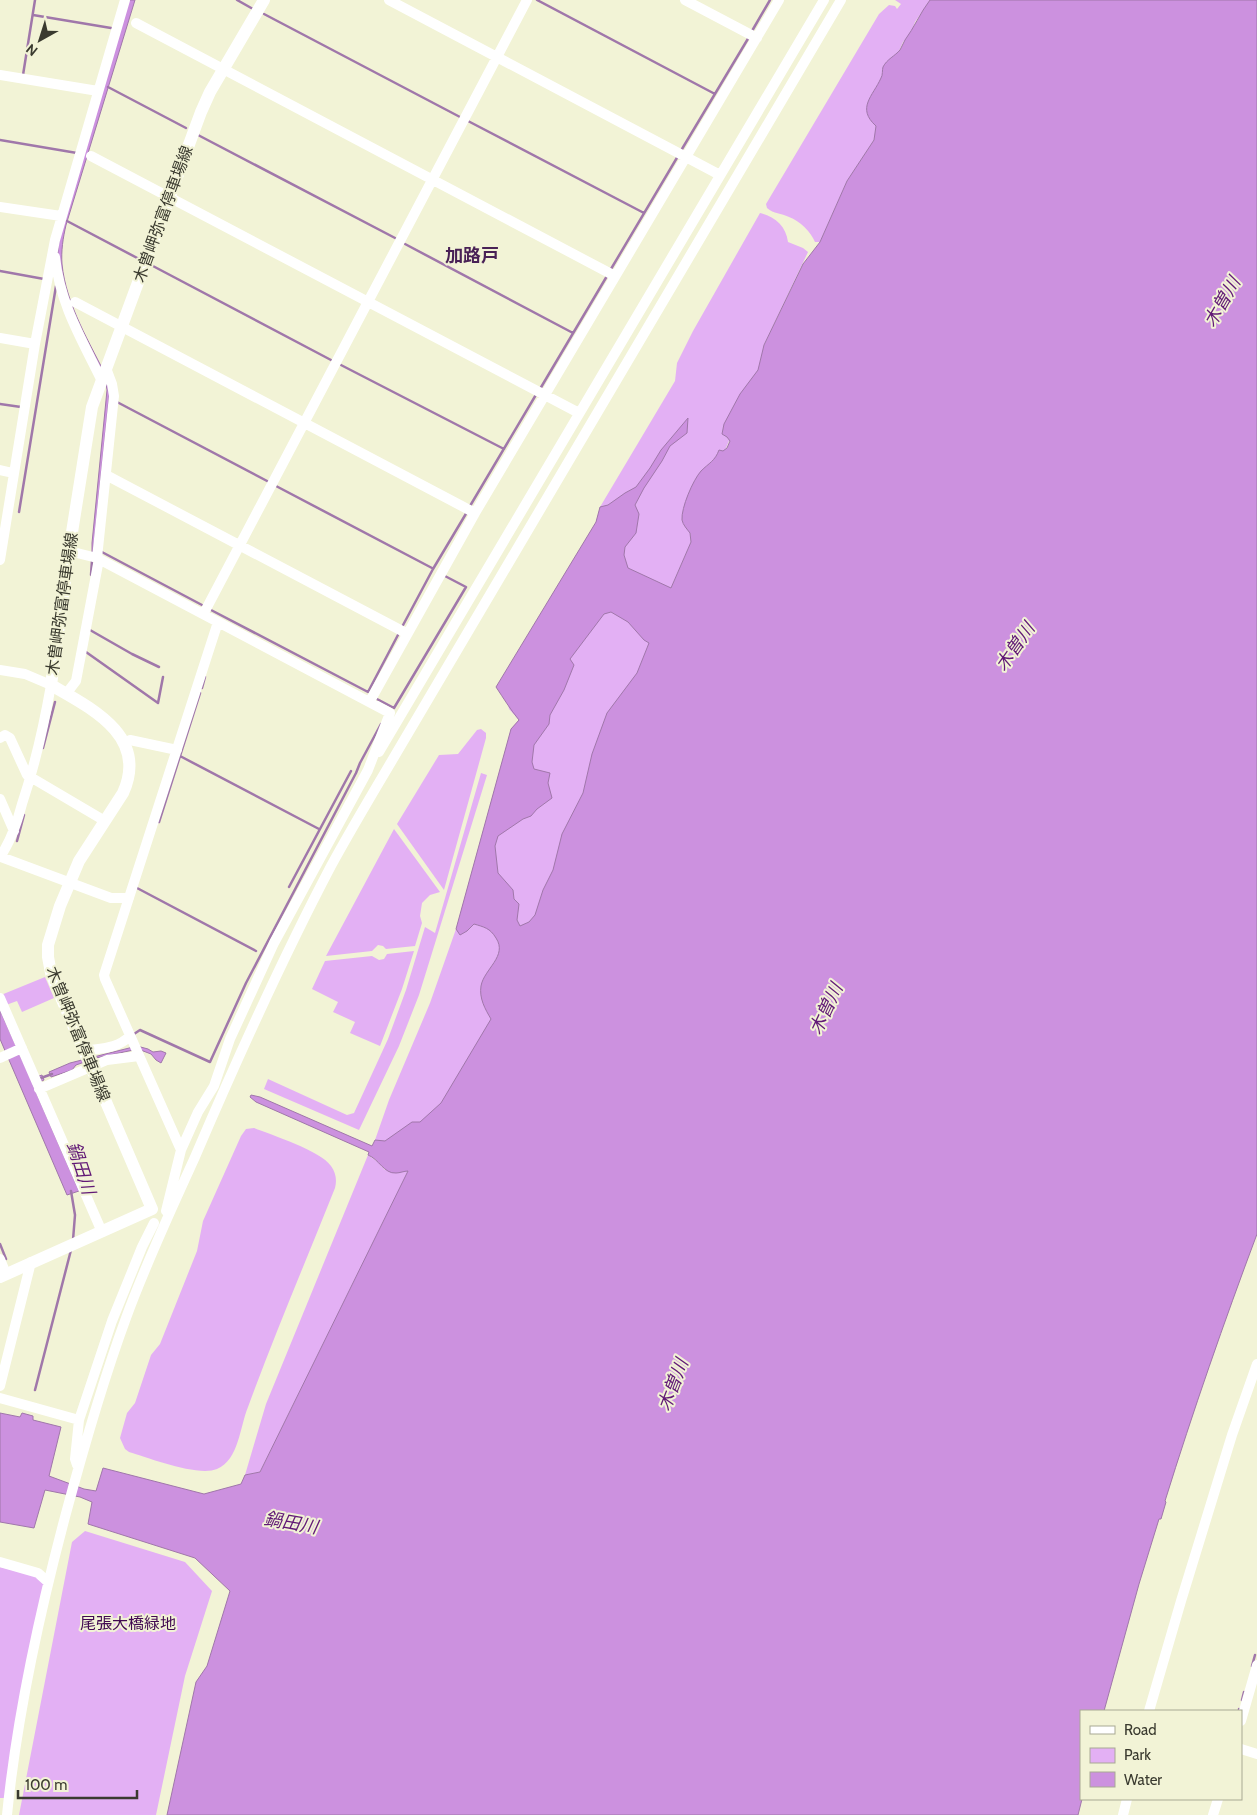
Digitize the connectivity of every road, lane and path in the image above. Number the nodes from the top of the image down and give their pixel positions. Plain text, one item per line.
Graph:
1 (125, 0) edge
2 (264, 0) edge
3 (389, 0) edge
4 (527, 0) edge
5 (686, 0) edge
6 (779, 0) edge
7 (824, 0) edge
8 (841, 0) edge
9 (136, 23) dead end
10 (757, 38) junction
11 (498, 57) junction
12 (224, 70) junction
13 (0, 75) edge
14 (98, 91) junction
15 (91, 156) dead end
16 (686, 156) junction
17 (720, 175) junction
18 (432, 179) junction
19 (170, 197) junction
20 (0, 207) edge
21 (61, 216) junction
22 (55, 240) junction
23 (615, 276) junction
24 (75, 302) dead end
25 (369, 302) junction
26 (122, 328) junction
27 (0, 338) edge
28 (35, 344) junction
29 (104, 373) junction
30 (545, 394) junction
31 (579, 413) junction
32 (304, 423) junction
33 (0, 470) edge
34 (14, 473) junction
35 (106, 475) junction
36 (475, 513) junction
37 (240, 546) junction
38 (69, 551) junction
39 (98, 558) junction
40 (0, 560) edge
41 (204, 613) junction
42 (218, 622) junction
43 (406, 633) junction
44 (0, 670) edge
45 (50, 684) junction
46 (66, 694) junction
47 (370, 701) junction
48 (0, 738) edge
49 (125, 743) junction
50 (177, 750) junction
51 (368, 770) junction
52 (31, 778) junction
53 (0, 799) edge
54 (105, 821) junction
55 (14, 831) junction
56 (0, 857) edge
57 (69, 881) junction
58 (129, 898) junction
59 (0, 998) edge
60 (134, 1046) junction
61 (20, 1049) junction
62 (3, 1057) edge
63 (88, 1059) junction
64 (39, 1087) junction
65 (180, 1150) junction
66 (152, 1209) junction
67 (154, 1223) junction
68 (102, 1232) junction
69 (158, 1236) junction
70 (0, 1259) edge
71 (31, 1262) junction
72 (3, 1276) edge
73 (1257, 1364) edge
74 (0, 1386) edge
75 (0, 1398) edge
76 (79, 1420) junction
77 (78, 1468) junction
78 (0, 1562) edge
79 (48, 1582) junction
80 (1257, 1665) edge
81 (1149, 1710) edge
82 (1242, 1718) edge
83 (1242, 1749) edge
84 (1257, 1754) edge
85 (1127, 1800) edge
86 (1218, 1800) edge
87 (7, 1815) edge
88 (1123, 1815) edge
89 (1213, 1815) edge

1 - 14 street
2 - 12 main road, 木曽岬弥富停車場線
3 - 11 street
4 - 11 street
5 - 10 street
6 - 10 street
7 - 17 street
8 - 69 street
9 - 12 street
10 - 16 street
11 - 16 street
11 - 18 street
12 - 18 street
12 - 19 main road, 木曽岬弥富停車場線
13 - 14 street
14 - 21 street
15 - 19 street
16 - 17 street
16 - 23 street
17 - 31 street
18 - 23 street
18 - 25 street
19 - 25 street
19 - 26 main road, 木曽岬弥富停車場線
20 - 21 street
21 - 22 street
22 - 28 street
22 - 29 street
23 - 30 street
24 - 26 street
25 - 30 street
25 - 32 street
26 - 29 main road, 木曽岬弥富停車場線
26 - 32 street
27 - 28 street
28 - 34 street
29 - 35 street
29 - 38 main road, 木曽岬弥富停車場線
30 - 31 street
30 - 36 street
31 - 51 street
32 - 36 street
32 - 37 street
33 - 34 street
34 - 40 street
35 - 37 street
35 - 39 street
36 - 43 street
37 - 41 street
37 - 43 street
38 - 39 street
38 - 45 main road, 木曽岬弥富停車場線
39 - 41 street
39 - 46 street
41 - 42 street
42 - 47 street
42 - 50 street
43 - 47 street
44 - 45 street
45 - 46 main road, 木曽岬弥富停車場線
45 - 52 street
46 - 49 main road, 木曽岬弥富停車場線
47 - 51 street
48 - 52 street
49 - 50 street
49 - 54 main road, 木曽岬弥富停車場線
50 - 58 street
51 - 65 street
52 - 54 street
52 - 55 street
53 - 55 street
54 - 57 main road, 木曽岬弥富停車場線
55 - 56 street
56 - 57 street
57 - 58 street
57 - 63 main road, 木曽岬弥富停車場線
58 - 60 street
59 - 61 street
60 - 63 street
60 - 63 street
60 - 65 street
61 - 62 street
61 - 64 street
63 - 64 street
63 - 66 main road, 木曽岬弥富停車場線
64 - 68 street
65 - 69 street
66 - 67 street
66 - 68 main road
67 - 69 street
67 - 76 street
68 - 71 main road
69 - 77 street
70 - 72 street
71 - 72 main road
71 - 74 street
73 - 81 street
75 - 76 street
76 - 77 street
77 - 79 street
78 - 79 street
79 - 87 street
80 - 82 street
83 - 84 street
85 - 88 street
86 - 89 street

